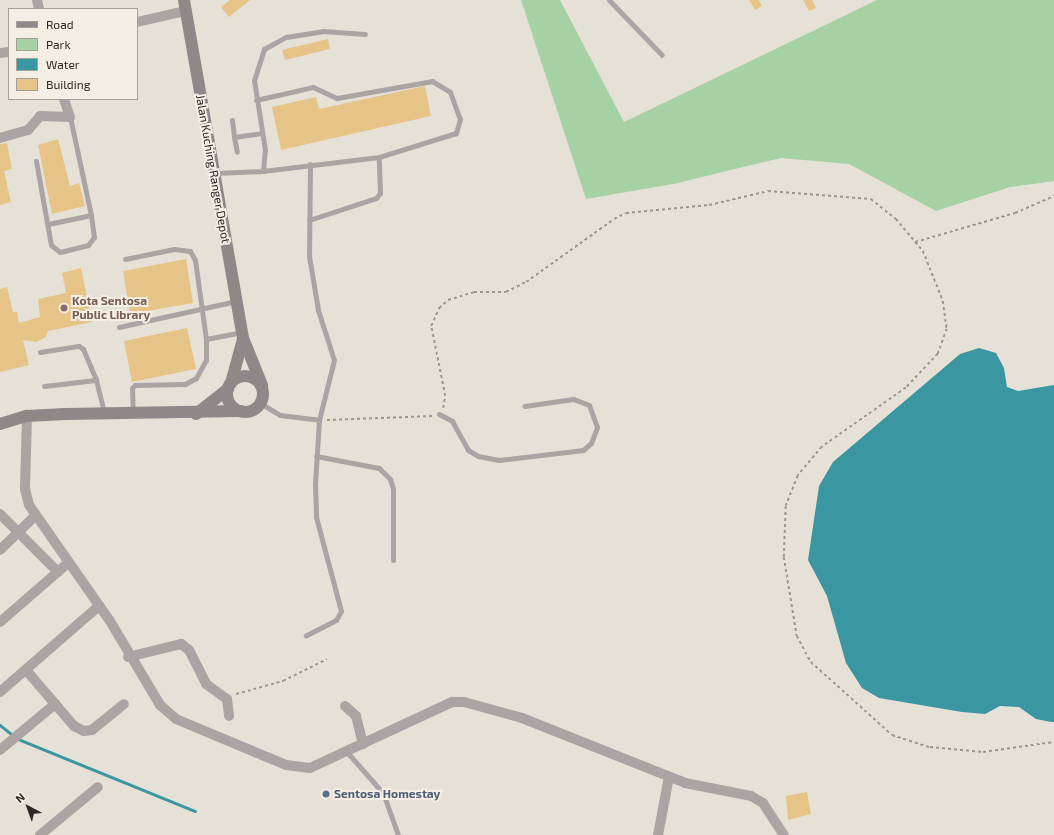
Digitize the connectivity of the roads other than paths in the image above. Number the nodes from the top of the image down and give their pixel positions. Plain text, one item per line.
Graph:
1 (609, 0) edge
2 (185, 6) edge
3 (138, 22) edge
4 (366, 34) dead end
5 (662, 55) dead end
6 (64, 100) edge
7 (256, 100) junction
8 (70, 117) junction
9 (232, 120) dead end
10 (262, 133) junction
11 (234, 137) junction
12 (0, 138) edge
13 (237, 152) dead end
14 (379, 157) junction
15 (36, 161) dead end
16 (310, 164) junction
17 (263, 171) junction
18 (215, 173) junction
19 (91, 215) junction
20 (309, 220) junction
21 (48, 224) junction
22 (125, 259) dead end
23 (237, 301) junction
24 (202, 310) junction
25 (119, 327) dead end
26 (243, 335) junction
27 (206, 339) junction
28 (40, 352) dead end
29 (96, 380) junction
30 (44, 386) dead end
31 (229, 386) junction
32 (262, 386) junction
33 (260, 403) junction
34 (525, 406) dead end
35 (241, 411) junction
36 (133, 412) junction
37 (104, 414) junction
38 (195, 414) junction
39 (439, 414) road end
40 (27, 416) junction
41 (319, 420) junction
42 (0, 424) edge
43 (316, 456) junction
44 (0, 514) edge
45 (36, 515) junction
46 (21, 532) junction
47 (0, 550) edge
48 (393, 560) dead end
49 (68, 563) junction
50 (58, 572) junction
51 (99, 606) junction
52 (0, 622) edge
53 (306, 635) dead end
54 (128, 657) junction
55 (26, 670) junction
56 (0, 692) edge
57 (55, 704) junction
58 (124, 704) dead end
59 (346, 706) dead end
60 (230, 716) dead end
61 (363, 744) junction
62 (0, 750) edge
63 (346, 751) junction
64 (669, 777) junction
65 (98, 787) dead end
66 (40, 835) edge
67 (398, 835) edge
68 (658, 835) edge
69 (784, 835) edge

1 - 5 lane
2 - 3 street
2 - 18 street, Jalan Kuching Ranger Depot
4 - 7 lane
6 - 8 street
7 - 10 lane
7 - 14 lane
8 - 12 street
8 - 19 lane
9 - 11 lane
10 - 11 lane
10 - 17 lane
11 - 13 lane
14 - 16 lane
14 - 20 lane
15 - 21 lane
16 - 17 lane
16 - 20 lane
17 - 18 lane
18 - 23 street, Jalan Kuching Ranger Depot
19 - 21 lane
19 - 21 lane
20 - 41 lane
22 - 24 lane
23 - 24 lane
23 - 26 street, Jalan Kuching Ranger Depot
24 - 25 lane
24 - 27 lane
26 - 27 lane
26 - 31 street
26 - 32 street, Jalan Kuching Ranger Depot
27 - 36 lane
28 - 29 lane
29 - 30 lane
29 - 37 lane
31 - 32 street
31 - 35 street
31 - 38 street
32 - 33 street
33 - 35 street
33 - 41 lane
34 - 39 lane
35 - 38 street
36 - 37 street
36 - 38 street
37 - 40 street
40 - 42 street
40 - 45 street
41 - 43 lane
43 - 48 lane
43 - 53 lane
44 - 46 street
45 - 46 street
45 - 49 street
46 - 47 street
46 - 50 street
49 - 50 street
49 - 51 street
50 - 52 street
51 - 54 street
51 - 55 street
54 - 60 street
54 - 63 street
55 - 56 street
55 - 57 street
57 - 58 street
57 - 62 street
59 - 61 street
61 - 63 street
61 - 64 street
63 - 67 lane
64 - 68 street
64 - 69 street
65 - 66 street

